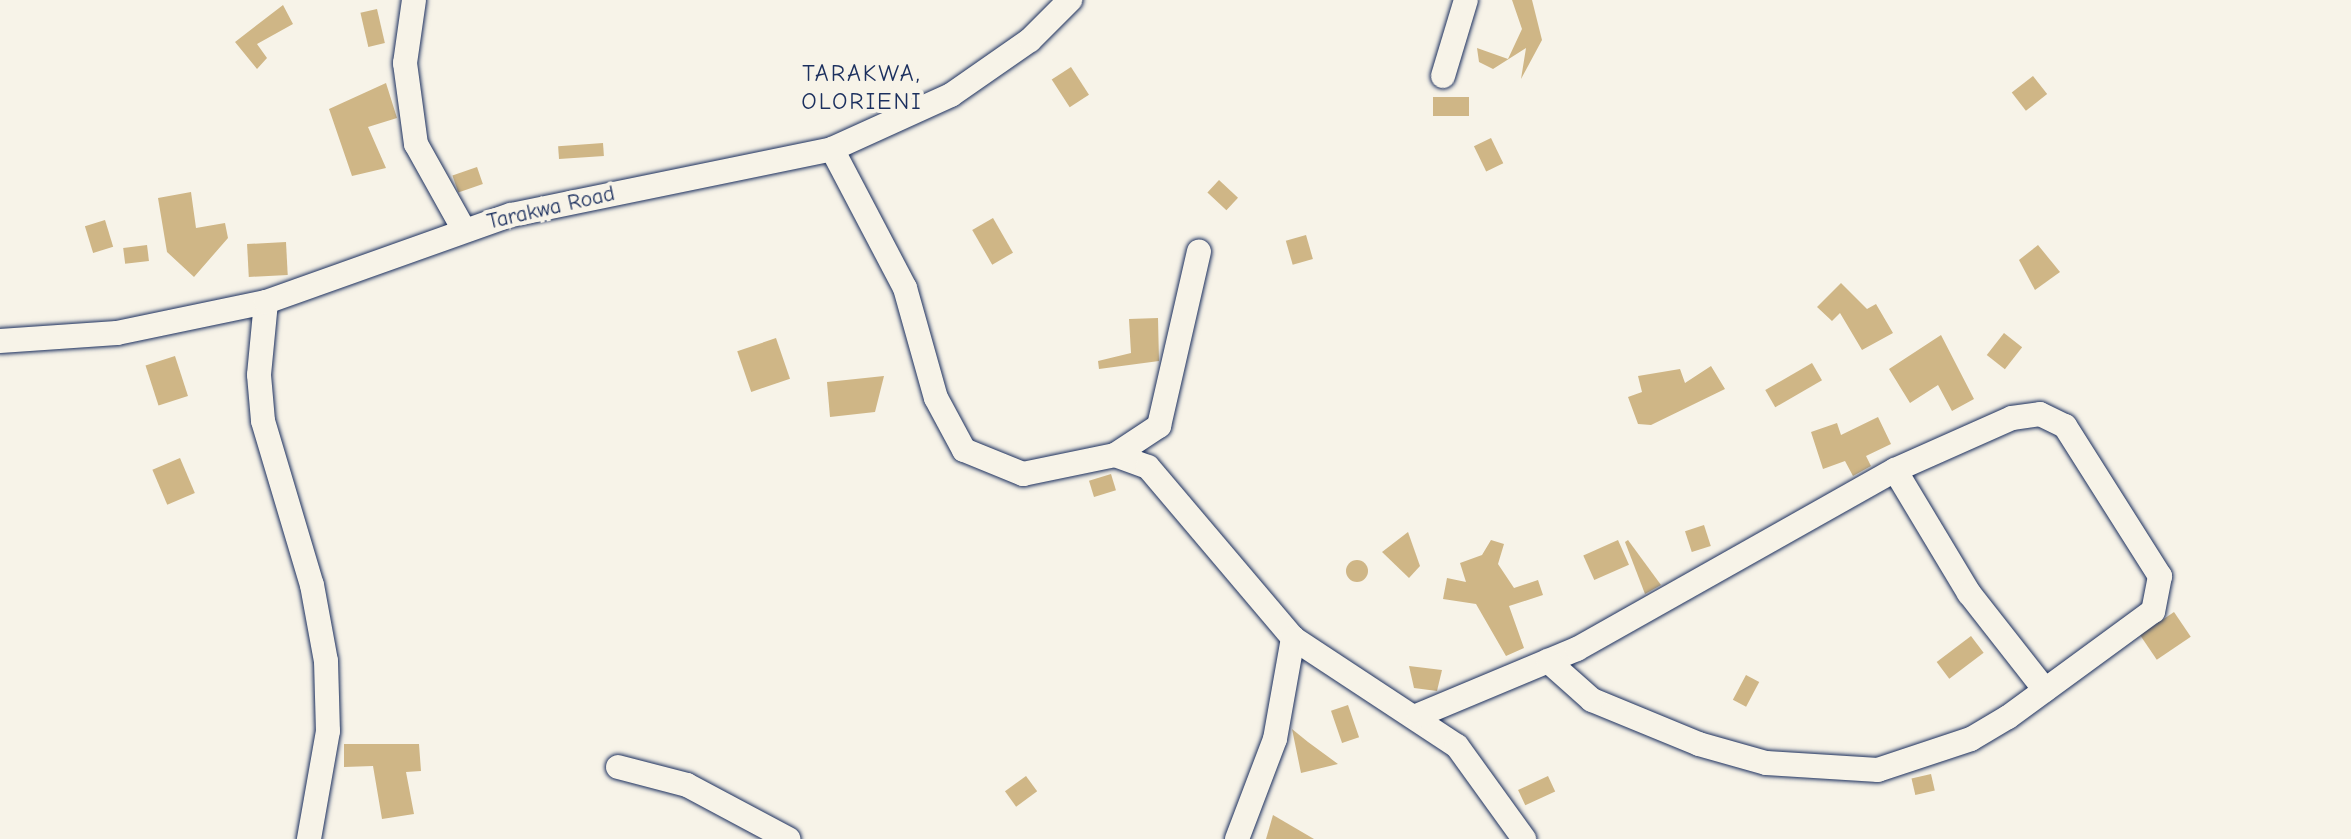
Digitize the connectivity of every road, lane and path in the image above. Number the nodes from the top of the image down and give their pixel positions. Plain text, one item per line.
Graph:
1 (414, 0) edge
2 (1070, 0) edge
3 (1466, 0) edge
4 (1443, 76) dead end
5 (832, 149) junction
6 (464, 230) junction
7 (1199, 252) dead end
8 (266, 302) junction
9 (0, 341) edge
10 (1115, 455) junction
11 (1895, 470) junction
12 (1293, 638) junction
13 (1548, 661) junction
14 (2045, 690) junction
15 (1419, 715) junction
16 (618, 767) dead end
17 (309, 839) edge
18 (788, 839) edge
19 (1237, 839) edge
20 (1524, 839) edge

1 - 6 street
2 - 5 street, Tarakwa Road
3 - 4 street
5 - 6 street, Tarakwa Road
5 - 10 street
6 - 8 street, Tarakwa Road
7 - 10 street
8 - 9 street, Tarakwa Road
8 - 17 street
10 - 12 street
11 - 13 street
11 - 14 street
11 - 14 street
12 - 15 street
12 - 19 street
13 - 14 street
13 - 15 street
15 - 20 street
16 - 18 street

